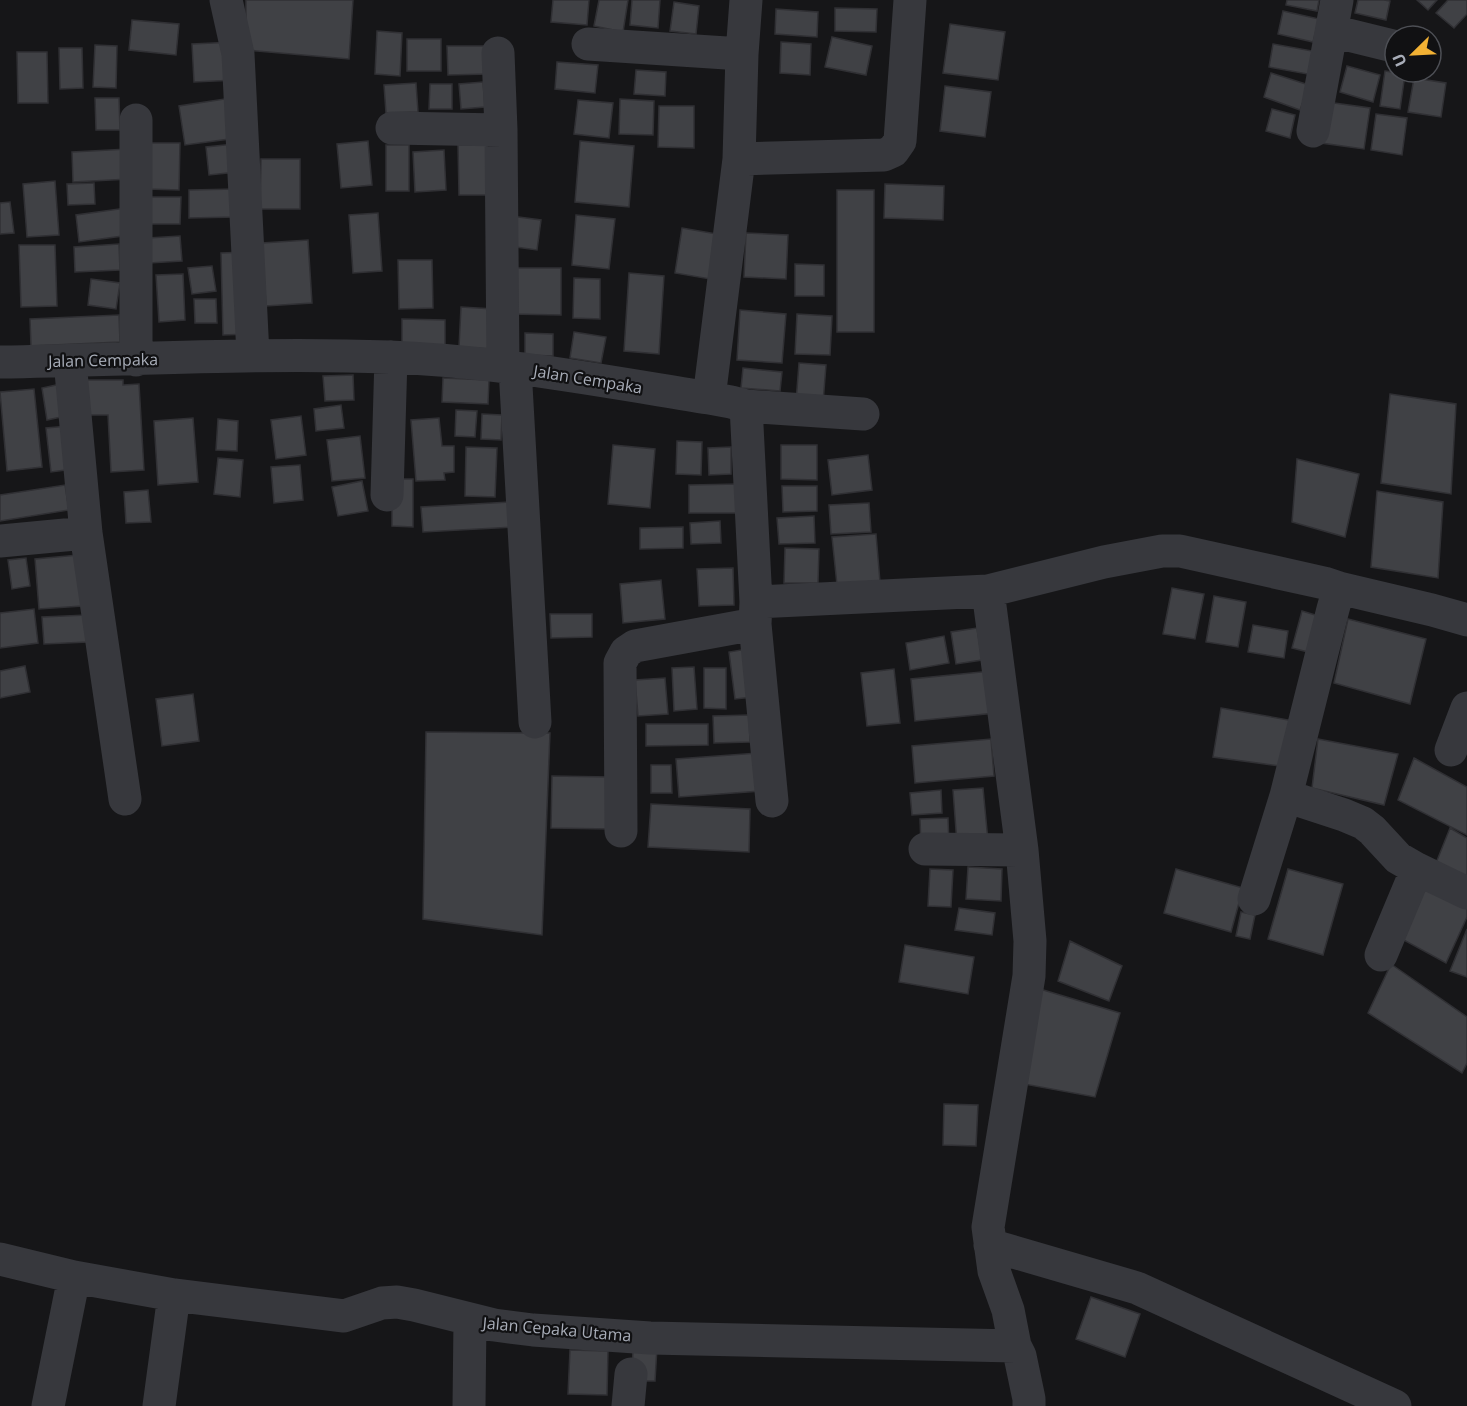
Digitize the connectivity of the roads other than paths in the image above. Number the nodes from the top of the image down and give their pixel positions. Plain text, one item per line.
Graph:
1 (226, 0) edge
2 (746, 0) edge
3 (910, 0) edge
4 (1335, 16) edge
5 (1383, 41) edge
6 (588, 44) dead end
7 (498, 53) dead end
8 (742, 54) junction
9 (136, 120) dead end
10 (392, 128) dead end
11 (501, 130) junction
12 (1313, 131) dead end
13 (739, 159) junction
14 (253, 355) junction
15 (391, 357) junction
16 (136, 360) junction
17 (70, 361) junction
18 (0, 362) edge
19 (509, 367) junction
20 (709, 398) junction
21 (746, 406) junction
22 (863, 414) dead end
23 (387, 495) dead end
24 (86, 532) junction
25 (0, 542) edge
26 (988, 591) junction
27 (1336, 598) junction
28 (755, 613) junction
29 (1467, 620) edge
30 (1467, 708) edge
31 (535, 722) dead end
32 (1451, 750) dead end
33 (1286, 796) junction
34 (125, 799) dead end
35 (772, 801) dead end
36 (621, 831) dead end
37 (925, 849) dead end
38 (1022, 850) junction
39 (1417, 869) junction
40 (1467, 892) edge
41 (1254, 899) dead end
42 (1381, 955) dead end
43 (990, 1245) junction
44 (0, 1259) edge
45 (75, 1277) junction
46 (174, 1295) junction
47 (470, 1320) junction
48 (1015, 1346) junction
49 (631, 1374) dead end
50 (48, 1406) edge
51 (159, 1406) edge
52 (469, 1406) edge
53 (628, 1406) edge
54 (1029, 1406) edge
55 (1395, 1406) edge

1 - 14 street
2 - 8 street
3 - 13 street
4 - 5 street
4 - 12 street
6 - 8 street
7 - 11 street
8 - 13 street
9 - 16 street
10 - 11 street
11 - 19 street
13 - 20 street
14 - 15 street, Jalan Cempaka
14 - 16 street, Jalan Cempaka
15 - 19 street, Jalan Cempaka
15 - 23 street
16 - 17 street, Jalan Cempaka
17 - 18 street, Jalan Cempaka
17 - 24 street
19 - 20 street, Jalan Cempaka
19 - 31 street
20 - 21 street, Jalan Cempaka
21 - 22 street, Jalan Cempaka
21 - 28 street
24 - 25 street
24 - 34 street
26 - 27 street
26 - 28 street
26 - 38 street
27 - 29 street
27 - 33 street
28 - 35 street
28 - 36 street
30 - 32 street
33 - 39 street
33 - 41 street
37 - 38 street
38 - 43 street
39 - 40 street
39 - 42 street
43 - 48 street
43 - 55 street
44 - 45 street, Jalan Cepaka Utama
45 - 46 street, Jalan Cepaka Utama
45 - 50 street
46 - 47 street, Jalan Cepaka Utama
46 - 51 street
47 - 48 street, Jalan Cepaka Utama
47 - 52 street
48 - 54 street
49 - 53 street

